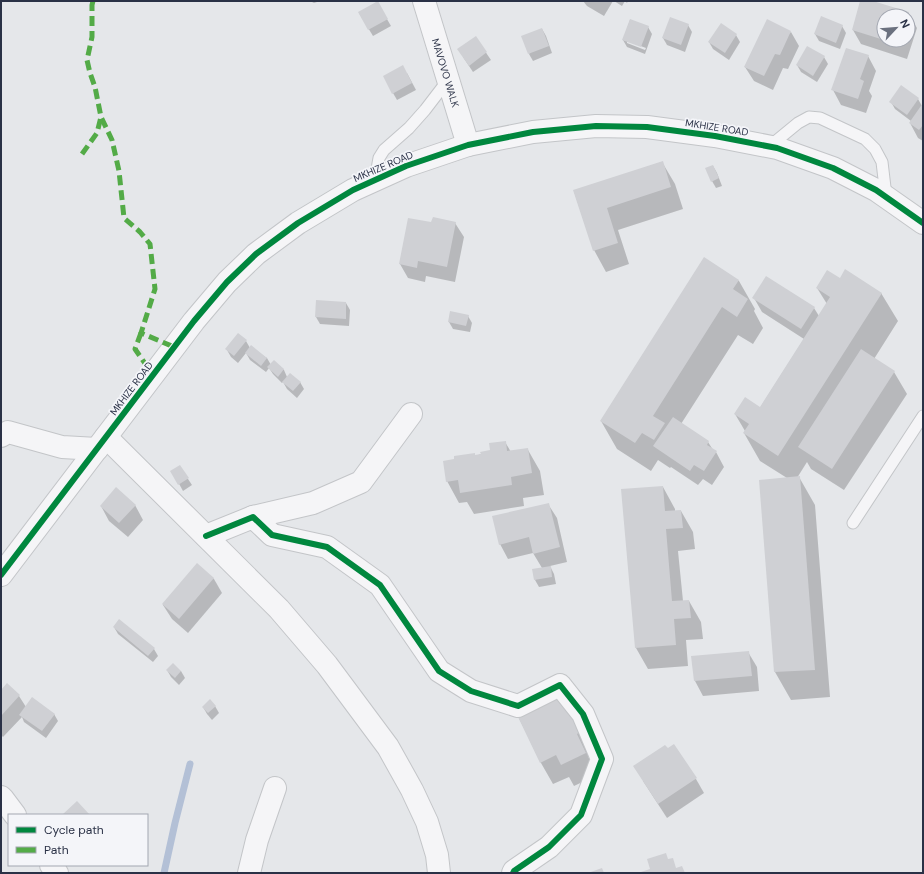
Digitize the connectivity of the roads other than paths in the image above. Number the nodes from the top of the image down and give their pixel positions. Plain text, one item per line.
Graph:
1 (424, 1) edge
2 (448, 80) junction
3 (468, 145) junction
4 (770, 146) junction
5 (375, 180) junction
6 (886, 198) junction
7 (923, 223) edge
8 (411, 414) dead end
9 (923, 416) edge
10 (3, 430) edge
11 (101, 443) junction
12 (253, 517) junction
13 (852, 523) dead end
14 (206, 536) junction
15 (1, 575) edge
16 (275, 788) dead end
17 (1, 797) edge
18 (14, 814) edge
19 (249, 873) edge
20 (439, 873) edge
21 (514, 873) edge

1 - 2 street, MAVOVO WALK
2 - 3 street, MAVOVO WALK
2 - 5 lane
3 - 4 street, MKHIZE ROAD
3 - 5 street, MKHIZE ROAD
4 - 6 street, MKHIZE ROAD
4 - 6 lane
5 - 11 street, MKHIZE ROAD
6 - 7 street, MKHIZE ROAD
8 - 12 street
9 - 13 lane
10 - 11 street
11 - 14 street
11 - 15 street, MKHIZE ROAD
12 - 14 street
12 - 21 street
14 - 20 street
16 - 19 street
17 - 18 street

